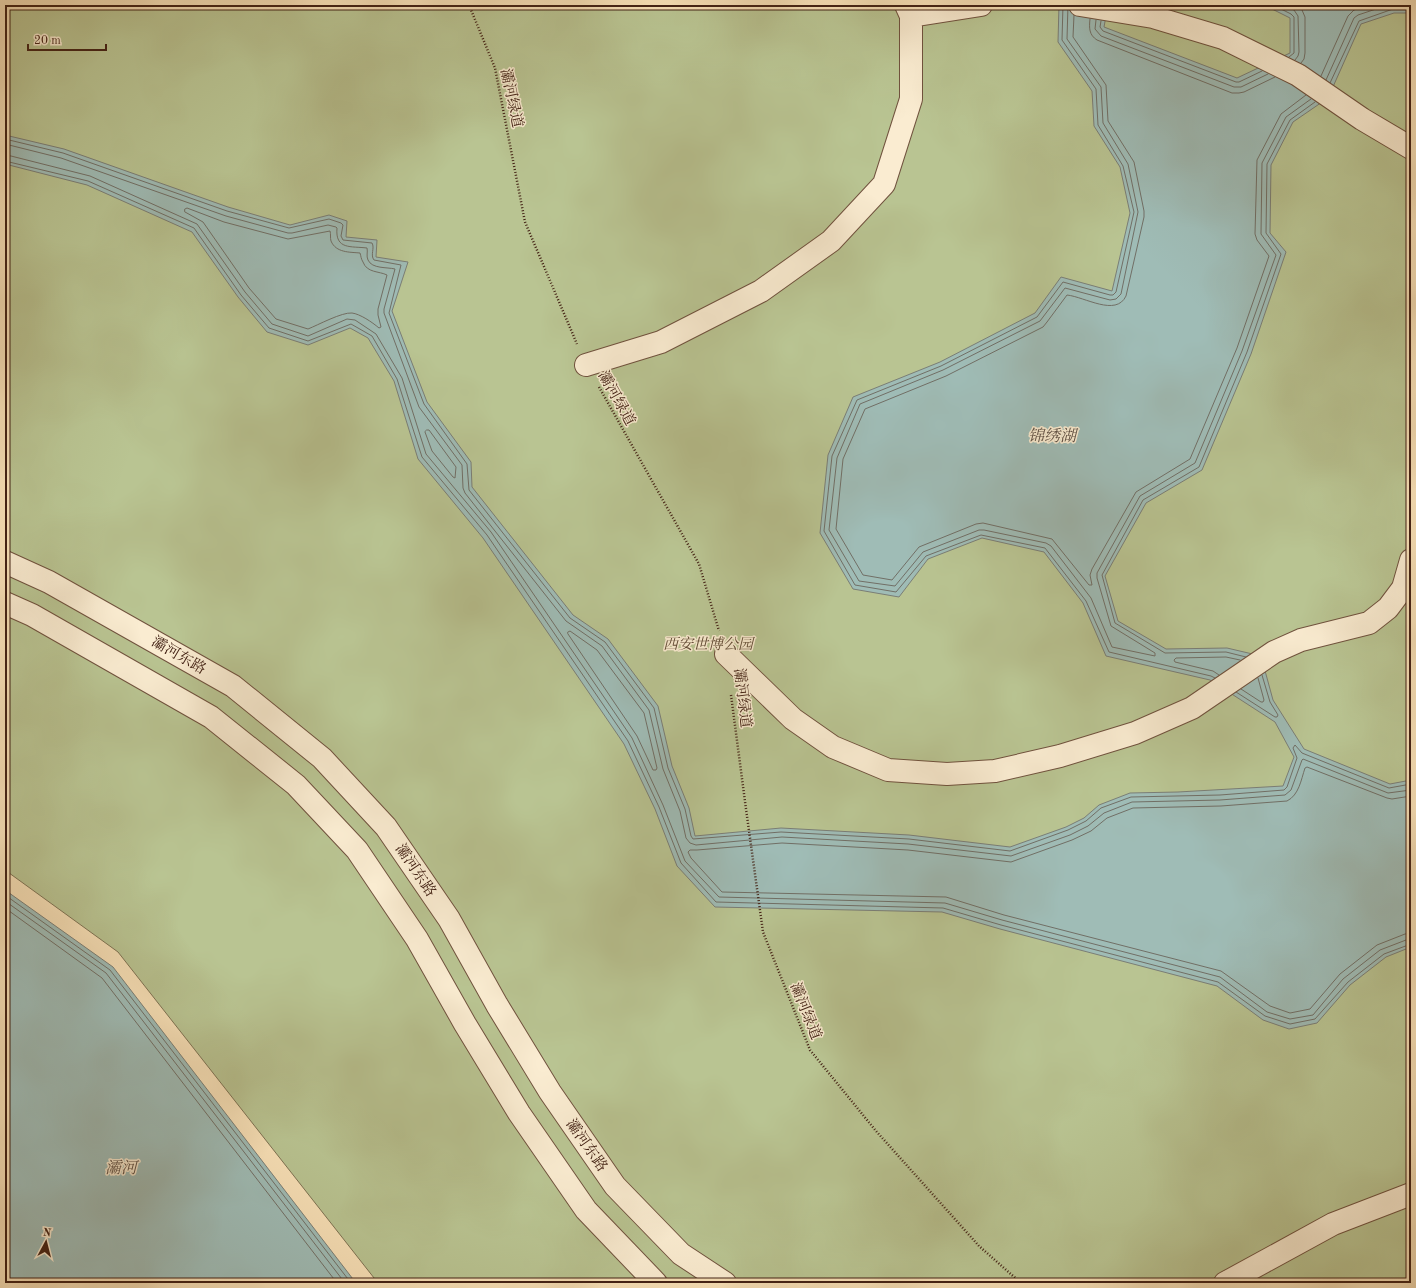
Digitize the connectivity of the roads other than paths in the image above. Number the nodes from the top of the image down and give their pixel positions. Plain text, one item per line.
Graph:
1 (981, 5) edge
2 (1080, 5) edge
3 (908, 10) edge
4 (1411, 148) edge
5 (586, 365) road end
6 (1411, 560) edge
7 (5, 562) edge
8 (5, 604) edge
9 (726, 654) road end
10 (1411, 1194) edge
11 (656, 1283) edge
12 (725, 1283) edge
13 (1225, 1283) edge

1 - 3 street
2 - 4 street
3 - 5 street
6 - 9 street
7 - 12 street, 灞河东路
8 - 11 street
10 - 13 street

